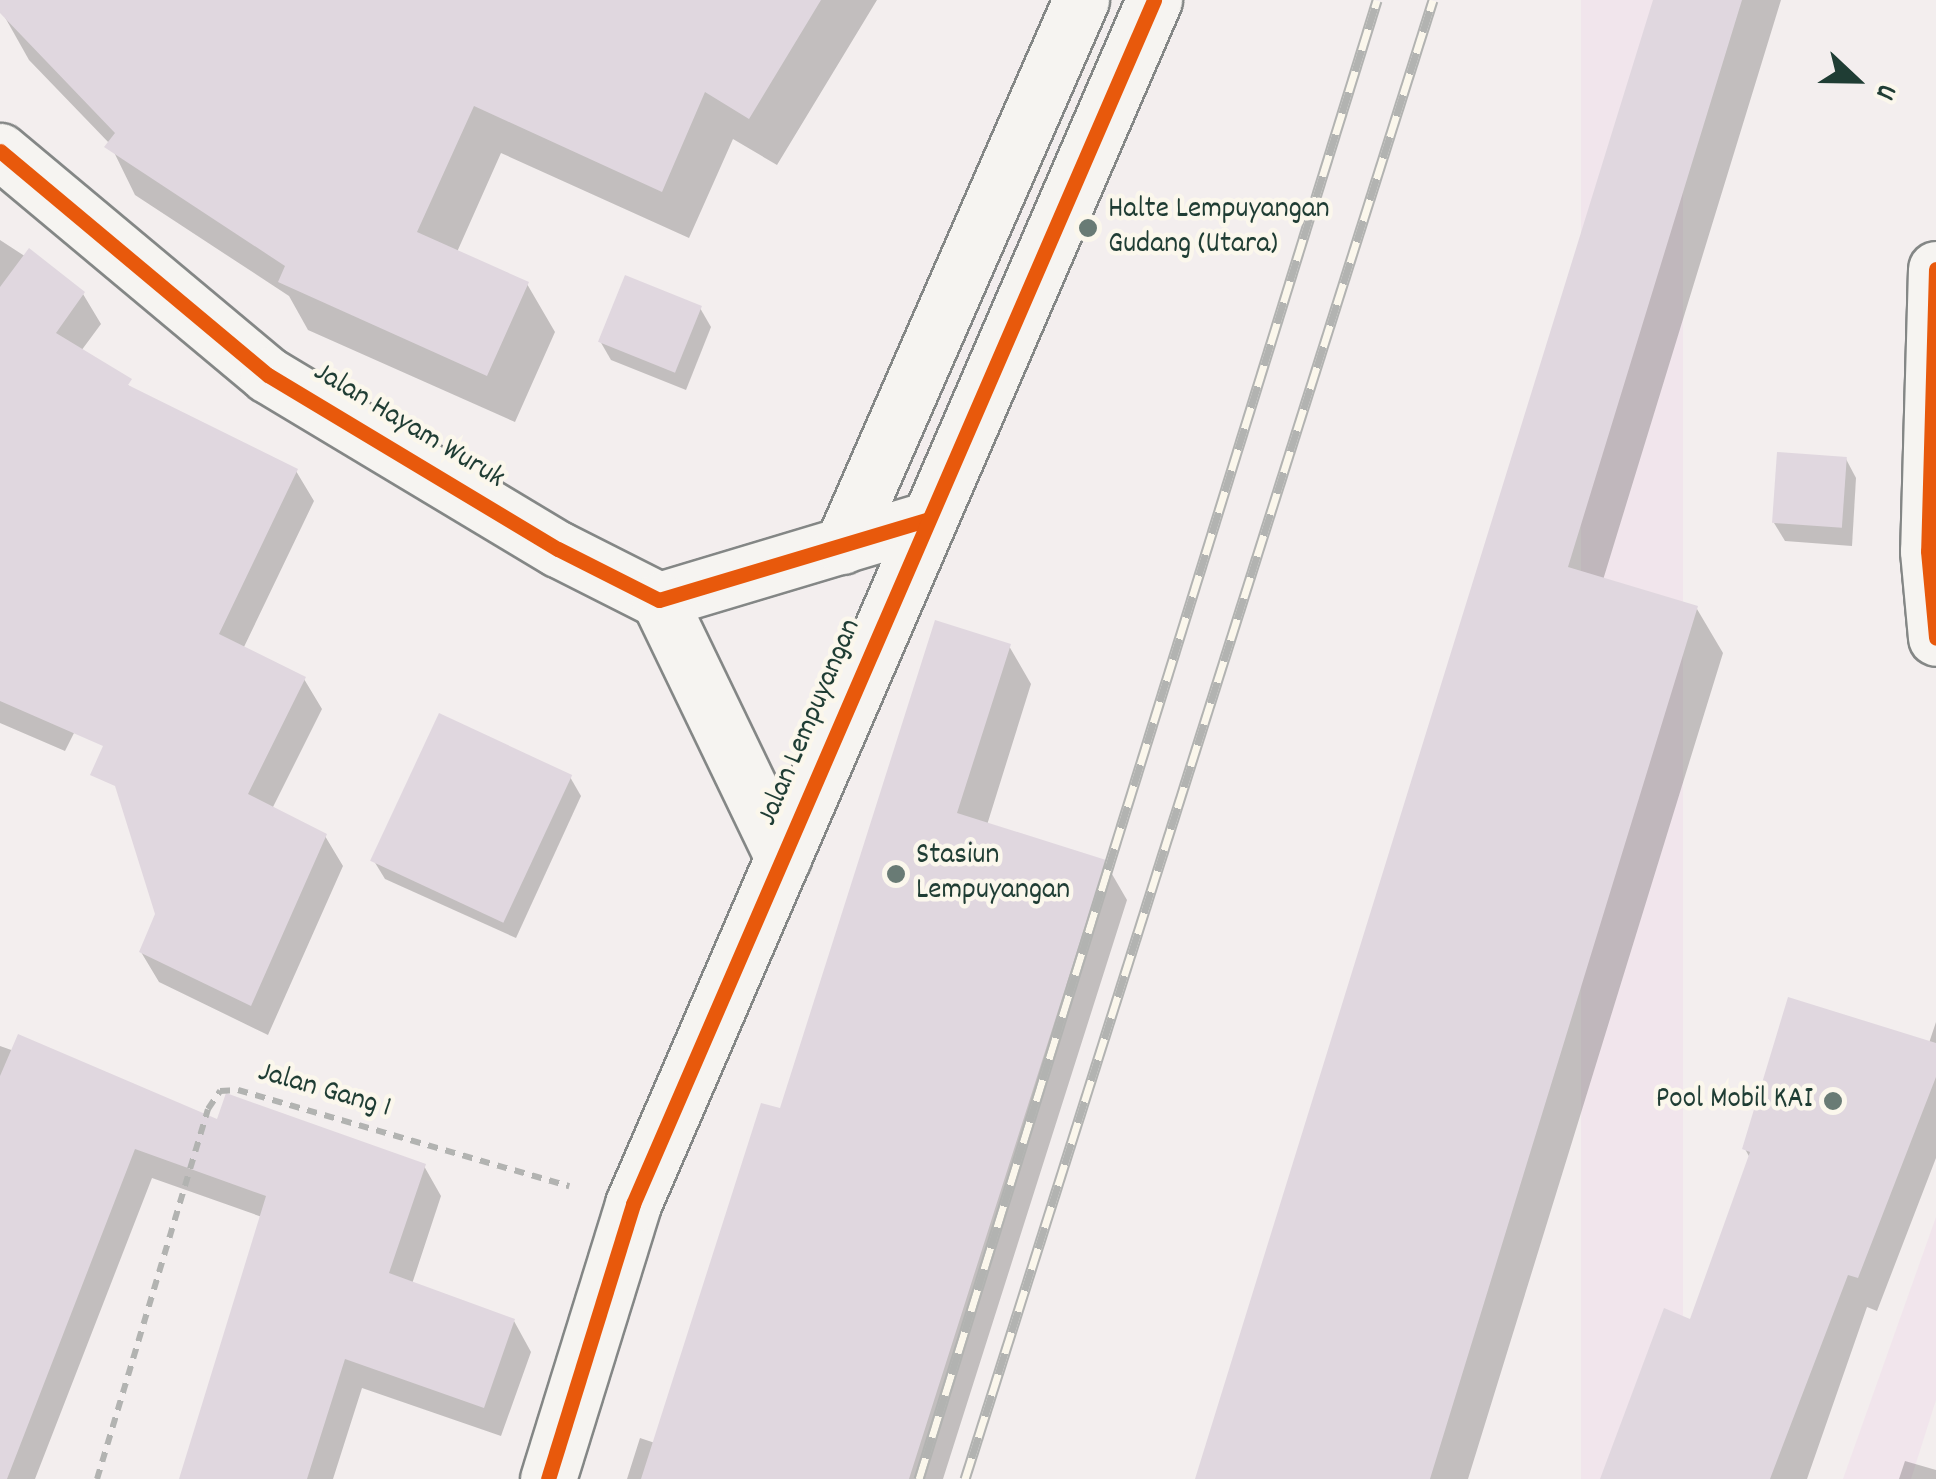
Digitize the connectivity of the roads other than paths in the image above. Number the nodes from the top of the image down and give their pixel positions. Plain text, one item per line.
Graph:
1 (1081, 0) edge
2 (1154, 0) edge
3 (0, 151) edge
4 (1936, 269) edge
5 (926, 520) junction
6 (842, 546) junction
7 (658, 600) junction
8 (1936, 638) edge
9 (783, 858) junction
10 (548, 1479) edge

1 - 6 street
2 - 5 street, Jalan Lempuyangan
3 - 7 street, Jalan Hayam Wuruk
4 - 8 street
5 - 6 street
5 - 9 street, Jalan Lempuyangan
6 - 7 street
7 - 9 street
9 - 10 street, Jalan Lempuyangan

